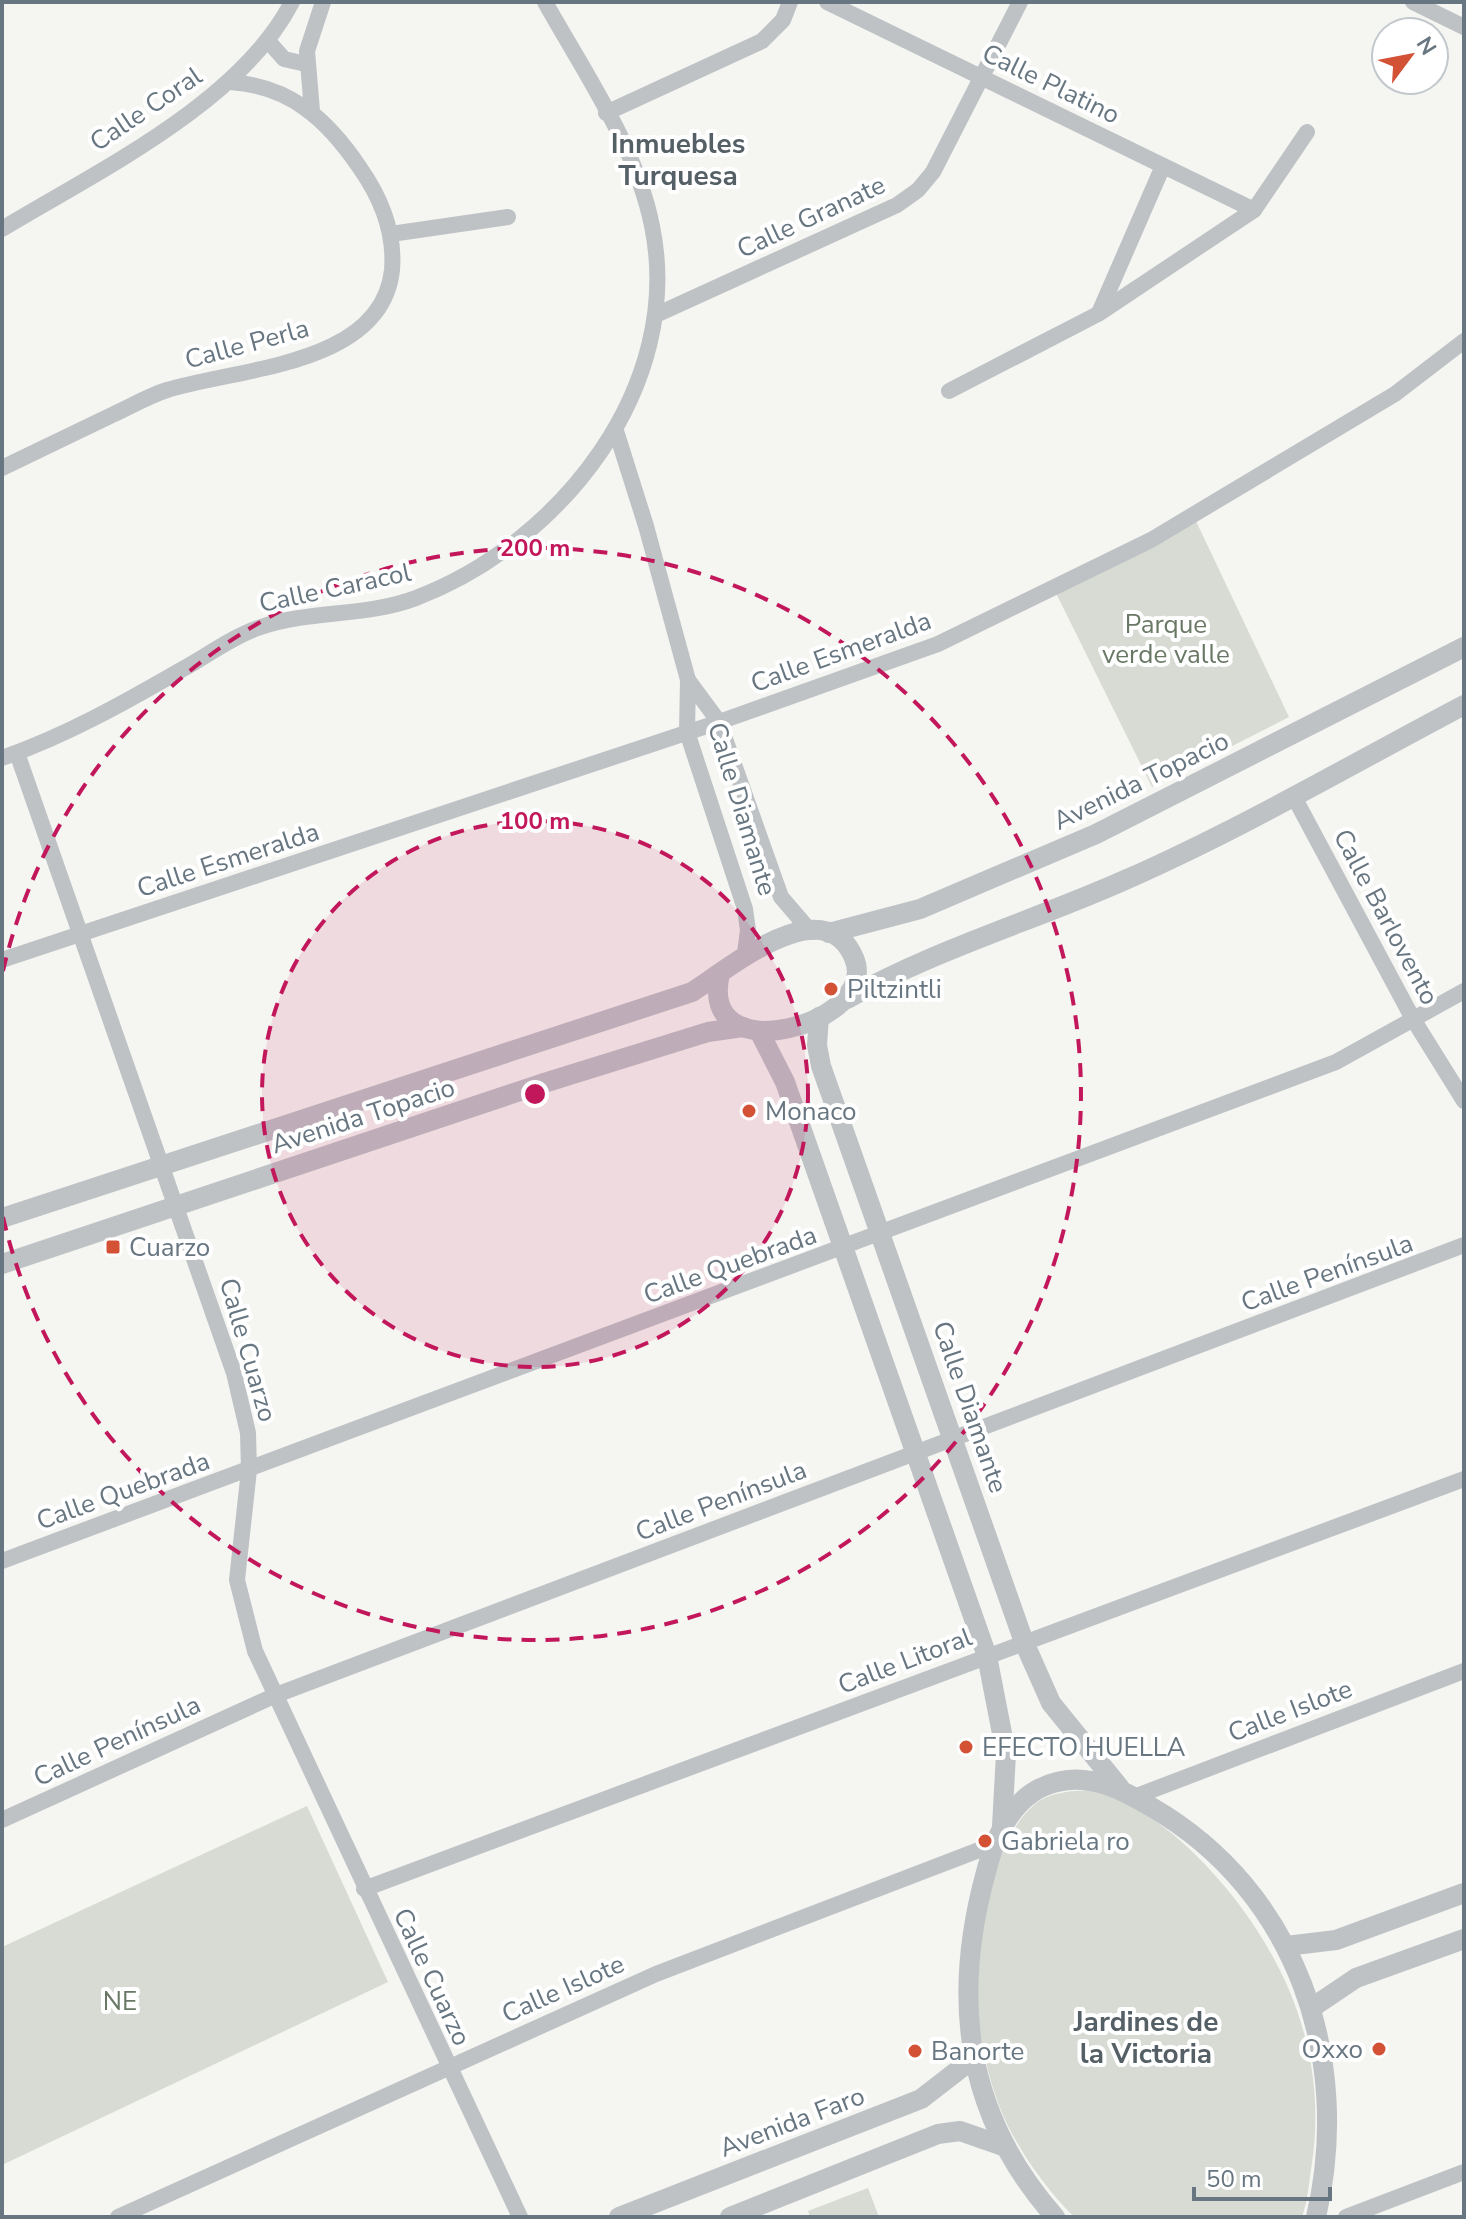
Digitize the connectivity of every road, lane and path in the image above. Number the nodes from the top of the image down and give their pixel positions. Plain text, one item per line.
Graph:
1 (292, 2) edge
2 (323, 2) edge
3 (545, 2) edge
4 (790, 2) edge
5 (827, 2) edge
6 (1020, 2) edge
7 (1413, 2) edge
8 (1464, 27) edge
9 (269, 42) junction
10 (306, 64) junction
11 (983, 78) junction
12 (230, 82) junction
13 (312, 111) junction
14 (606, 113) junction
15 (1307, 132) dead end
16 (1163, 166) junction
17 (1254, 210) junction
18 (508, 217) dead end
19 (2, 229) edge
20 (391, 234) junction
21 (658, 314) junction
22 (1098, 314) junction
23 (1464, 341) edge
24 (949, 391) dead end
25 (616, 431) junction
26 (2, 468) edge
27 (1464, 647) edge
28 (688, 680) junction
29 (1464, 705) edge
30 (719, 722) junction
31 (687, 732) junction
32 (9, 755) edge
33 (1293, 795) junction
34 (820, 933) junction
35 (83, 934) junction
36 (745, 953) junction
37 (2, 960) edge
38 (720, 974) junction
39 (1464, 991) edge
40 (847, 999) junction
41 (819, 1017) junction
42 (1413, 1019) junction
43 (751, 1029) junction
44 (1464, 1101) edge
45 (164, 1166) junction
46 (178, 1204) junction
47 (2, 1218) edge
48 (883, 1234) junction
49 (1464, 1245) edge
50 (845, 1248) junction
51 (2, 1264) edge
52 (953, 1439) junction
53 (914, 1453) junction
54 (249, 1470) junction
55 (1464, 1479) edge
56 (2, 1561) edge
57 (1024, 1642) junction
58 (987, 1656) junction
59 (1464, 1671) edge
60 (276, 1695) junction
61 (1128, 1794) junction
62 (2, 1820) edge
63 (1002, 1826) junction
64 (992, 1845) junction
65 (364, 1889) junction
66 (1464, 1893) edge
67 (1464, 1939) edge
68 (1286, 1946) junction
69 (1313, 2007) junction
70 (974, 2058) junction
71 (448, 2066) junction
72 (1006, 2147) junction
73 (1464, 2172) edge
74 (118, 2217) edge
75 (520, 2217) edge
76 (619, 2217) edge
77 (730, 2217) edge
78 (1055, 2217) edge
79 (1316, 2217) edge
80 (1346, 2217) edge

1 - 9 street, Calle Coral
2 - 10 street
3 - 14 street, Calle Caracol
4 - 14 street
5 - 11 street, Calle Platino
6 - 11 street, Calle Granate
7 - 8 street
9 - 10 street
9 - 12 street, Calle Coral
10 - 13 street
11 - 16 street, Calle Platino
11 - 21 street, Calle Granate
12 - 13 street, Calle Perla
12 - 19 street, Calle Coral
13 - 20 street, Calle Perla
14 - 21 street, Calle Caracol
15 - 17 street
16 - 17 street, Calle Platino
16 - 22 street
17 - 22 street
18 - 20 street
20 - 26 street, Calle Perla
21 - 25 street, Calle Caracol
22 - 24 street
23 - 30 street, Calle Esmeralda
25 - 28 street, Calle Diamante
25 - 32 street, Calle Caracol
27 - 34 street, Avenida Topacio
28 - 30 street, Calle Diamante
28 - 31 street, Calle Diamante
29 - 33 street
30 - 31 street, Calle Esmeralda
30 - 34 street, Calle Diamante
31 - 35 street, Calle Esmeralda
31 - 36 street, Calle Diamante
32 - 35 street, Calle Cuarzo
33 - 40 street
33 - 42 street, Calle Barlovento
34 - 36 street
34 - 40 street
35 - 37 street, Calle Esmeralda
35 - 45 street, Calle Cuarzo
36 - 38 street
38 - 43 street
38 - 45 street, Avenida Topacio
39 - 42 street, Calle Quebrada
40 - 41 street
41 - 43 street
41 - 48 street, Calle Diamante
42 - 44 street, Calle Barlovento
42 - 48 street, Calle Quebrada
43 - 46 street, Avenida Topacio
43 - 50 street
45 - 46 street, Calle Cuarzo
45 - 47 street, Avenida Topacio
46 - 51 street, Avenida Topacio
46 - 54 street, Calle Cuarzo
48 - 50 street, Calle Quebrada
48 - 52 street, Calle Diamante
49 - 52 street, Calle Península
50 - 53 street
50 - 54 street, Calle Quebrada
52 - 53 street, Calle Península
52 - 57 street, Calle Diamante
53 - 58 street
53 - 60 street, Calle Península
54 - 56 street, Calle Quebrada
54 - 60 street, Calle Cuarzo
55 - 57 street, Calle Litoral
57 - 58 street, Calle Litoral
57 - 61 street, Calle Diamante
58 - 63 street
58 - 65 street, Calle Litoral
59 - 61 street, Calle Islote
60 - 62 street, Calle Península
60 - 65 street, Calle Cuarzo
61 - 63 street
61 - 68 street
63 - 64 street
64 - 70 street
64 - 71 street, Calle Islote
65 - 71 street, Calle Cuarzo
66 - 68 street
67 - 69 street
68 - 69 street
69 - 79 street
70 - 72 street
70 - 76 street, Avenida Faro
71 - 74 street, Calle Islote
71 - 75 street, Calle Cuarzo
72 - 77 street
72 - 78 street
73 - 80 street

